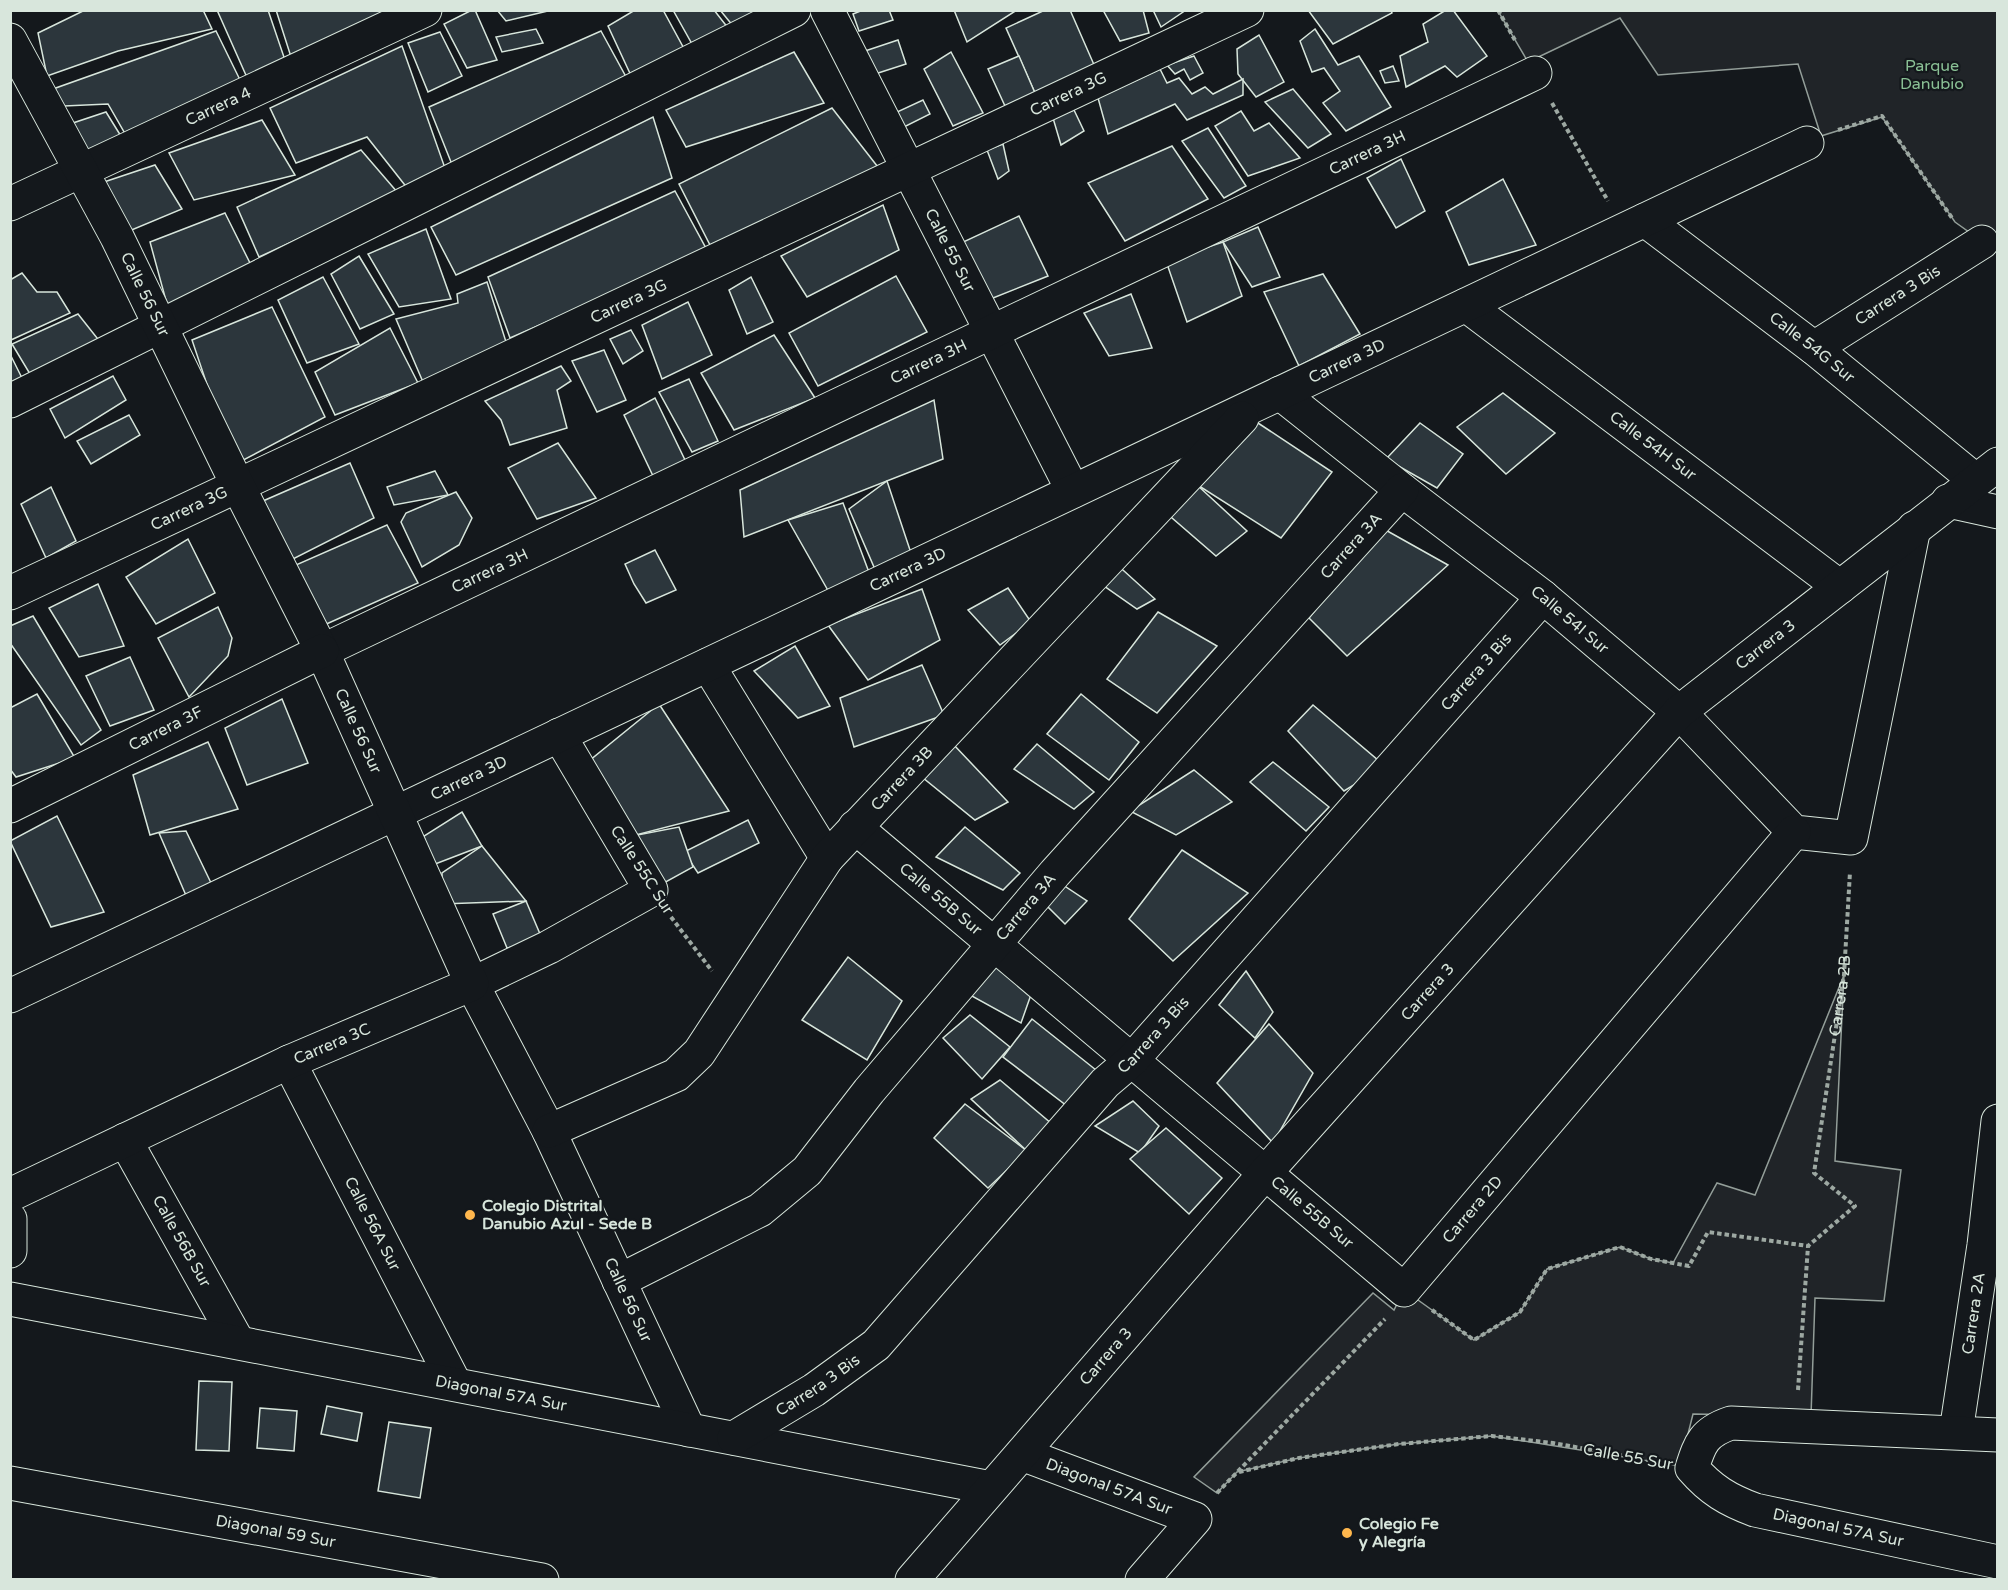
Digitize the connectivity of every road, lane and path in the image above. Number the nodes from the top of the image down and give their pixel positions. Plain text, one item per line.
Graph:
1 (425, 10) edge
2 (794, 10) edge
3 (827, 10) edge
4 (1247, 10) edge
5 (1498, 10) edge
6 (10, 40) edge
7 (1535, 73) junction
8 (1807, 143) joint
9 (909, 170) junction
10 (81, 171) junction
11 (10, 204) edge
12 (1635, 225) junction
13 (1982, 242) joint
14 (1466, 305) junction
15 (161, 327) junction
16 (992, 332) junction
17 (1814, 348) junction
18 (1267, 399) junction
19 (10, 401) edge
20 (1986, 472) edge
21 (238, 486) junction
22 (1402, 490) junction
23 (1073, 491) junction
24 (1948, 501) junction
25 (1998, 512) edge
26 (1914, 528) junction
27 (1840, 587) junction
28 (10, 593) edge
29 (1543, 597) junction
30 (322, 651) junction
31 (708, 665) junction
32 (1679, 712) junction
33 (560, 735) junction
34 (10, 806) edge
35 (396, 813) junction
36 (855, 828) junction
37 (1794, 832) junction
38 (1851, 838) junction
39 (827, 858) junction
40 (651, 890) junction
41 (994, 944) junction
42 (472, 984) junction
43 (10, 996) edge
44 (733, 1000) junction
45 (1132, 1060) junction
46 (289, 1062) junction
47 (1998, 1121) edge
48 (549, 1131) junction
49 (125, 1140) junction
50 (1266, 1172) junction
51 (10, 1195) edge
52 (10, 1219) edge
53 (1808, 1246) junction
54 (10, 1251) edge
55 (619, 1281) junction
56 (1404, 1290) junction
57 (10, 1299) edge
58 (238, 1342) junction
59 (455, 1384) junction
60 (1796, 1426) junction
61 (689, 1430) junction
62 (1956, 1432) junction
63 (1998, 1435) edge
64 (734, 1438) junction
65 (1022, 1454) junction
66 (1692, 1468) junction
67 (1238, 1472) junction
68 (10, 1483) edge
69 (991, 1488) junction
70 (1195, 1519) junction
71 (1998, 1562) edge
72 (542, 1580) edge
73 (912, 1580) edge
74 (1142, 1580) edge

1 - 10 street, Carrera 4
2 - 15 street
3 - 9 street, Calle 55 Sur
4 - 9 street, Carrera 3G
5 - 7 path
6 - 10 street, Calle 56 Sur
7 - 12 path
7 - 16 street, Carrera 3H
8 - 12 street, Carrera 3D
8 - 13 path
9 - 16 street, Calle 55 Sur
9 - 21 street, Carrera 3G
10 - 11 street, Carrera 4
10 - 15 street, Calle 56 Sur
12 - 14 street, Carrera 3D
12 - 17 street, Calle 54G Sur
13 - 17 street, Carrera 3 Bis
14 - 18 street, Carrera 3D
14 - 27 street, Calle 54H Sur
15 - 19 street
15 - 21 street, Calle 56 Sur
16 - 23 street, Calle 55 Sur
16 - 30 street, Carrera 3H
17 - 20 street, Calle 54G Sur
18 - 22 street, Calle 54I Sur
18 - 23 street, Carrera 3D
18 - 36 street, Carrera 3B
20 - 24 street, Carrera 3
21 - 28 street, Carrera 3G
21 - 30 street, Calle 56 Sur
22 - 29 street, Calle 54I Sur
22 - 41 street, Carrera 3A
23 - 31 street, Carrera 3D
24 - 25 street
24 - 26 street, Carrera 3
26 - 27 street, Carrera 3
26 - 38 street
27 - 32 street, Carrera 3
29 - 32 street, Calle 54I Sur
29 - 45 street, Carrera 3 Bis
30 - 34 street, Carrera 3F
30 - 35 street, Calle 56 Sur
31 - 33 street, Carrera 3D
31 - 39 street
32 - 37 street, Calle 54I Sur
32 - 50 street, Carrera 3
33 - 35 street, Carrera 3D
33 - 40 street, Calle 55C Sur
35 - 42 street, Calle 56 Sur
35 - 43 street, Carrera 3D
36 - 39 street, Carrera 3B
36 - 41 street, Calle 55B Sur
37 - 38 street
37 - 56 street, Carrera 2D
38 - 53 path, Carrera 2B
39 - 44 street, Carrera 3B
40 - 42 street, Carrera 3C
40 - 44 path, Calle 55C Sur
41 - 45 street, Calle 55B Sur
41 - 55 street, Carrera 3A
42 - 46 street, Carrera 3C
42 - 48 street, Calle 56 Sur
44 - 48 street, Carrera 3B
45 - 50 street, Calle 55B Sur
45 - 64 street, Carrera 3 Bis
46 - 49 street, Carrera 3C
46 - 59 street, Calle 56A Sur
47 - 62 street, Carrera 2A
48 - 55 street, Calle 56 Sur
49 - 51 street, Carrera 3C
49 - 58 street, Calle 56B Sur
50 - 56 street, Calle 55B Sur
50 - 65 street, Carrera 3
52 - 54 street
53 - 56 path
53 - 60 path
55 - 61 street, Calle 56 Sur
56 - 67 path
57 - 58 street, Diagonal 57A Sur
58 - 59 street, Diagonal 57A Sur
59 - 61 street, Diagonal 57A Sur
60 - 62 street, Calle 55 Sur
60 - 66 street, Calle 55 Sur
61 - 64 street, Diagonal 57A Sur
62 - 63 street, Calle 55 Sur
64 - 69 street, Diagonal 57A Sur
65 - 69 street, Carrera 3
65 - 70 street, Diagonal 57A Sur
66 - 67 path, Calle 55 Sur
66 - 71 street, Diagonal 57A Sur
67 - 70 path
68 - 72 street, Diagonal 59 Sur
69 - 73 street, Carrera 3
70 - 74 street

